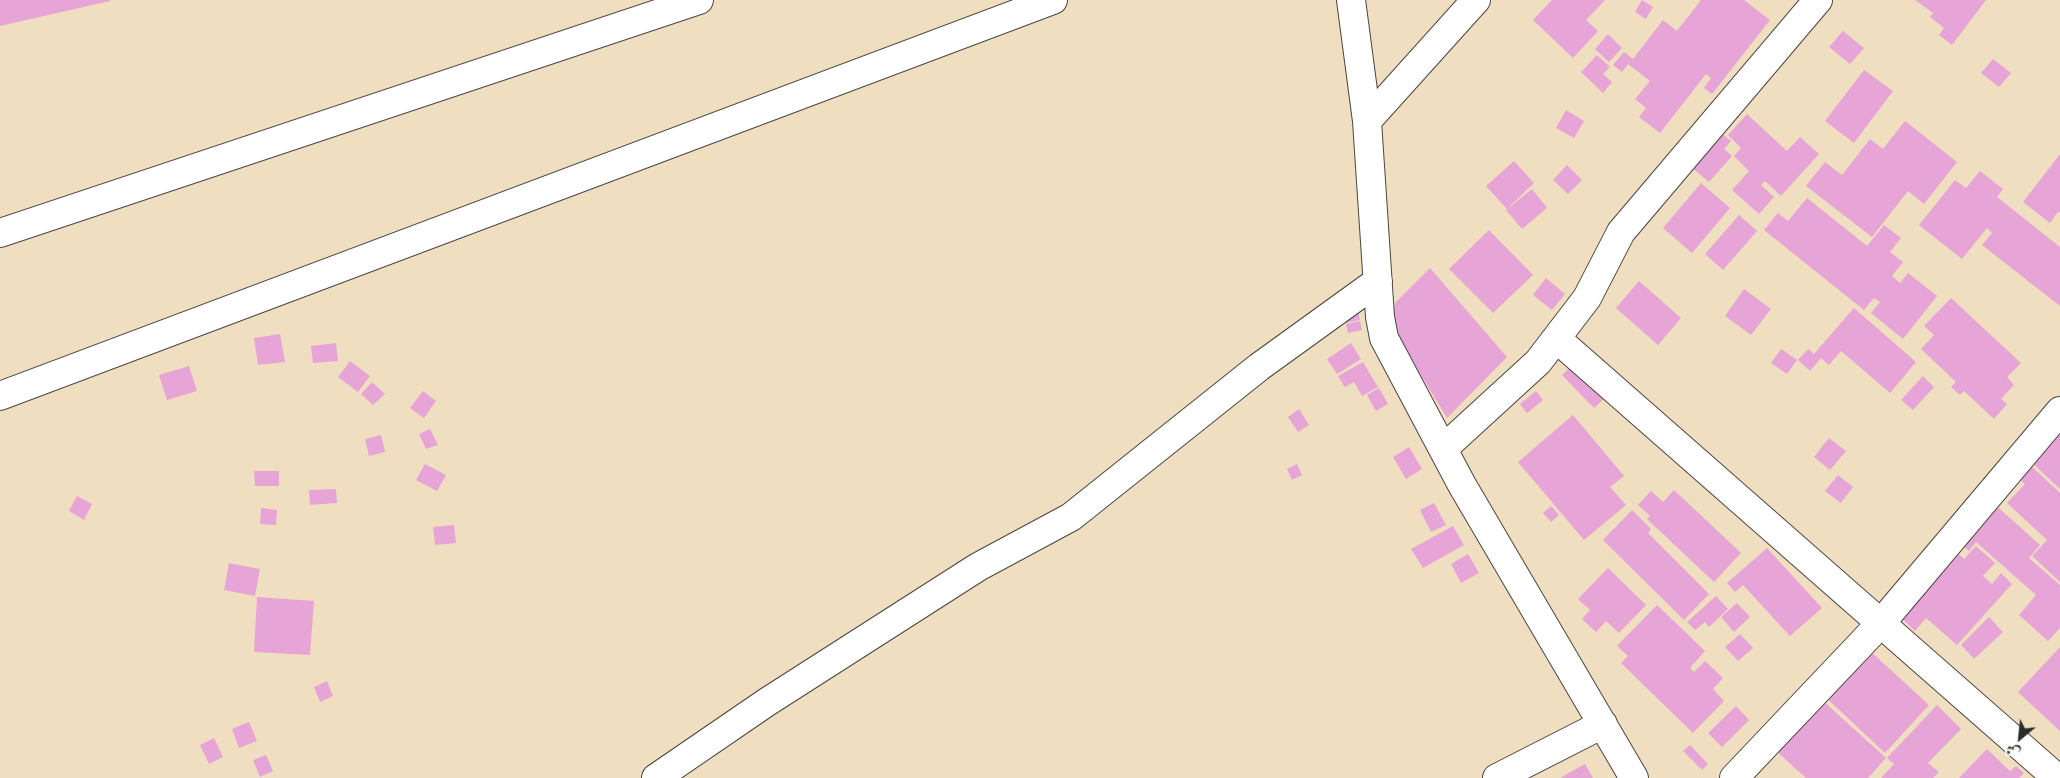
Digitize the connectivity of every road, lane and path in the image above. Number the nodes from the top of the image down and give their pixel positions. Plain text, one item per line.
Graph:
1 (699, 0) edge
2 (1053, 0) edge
3 (1351, 0) edge
4 (1476, 0) edge
5 (1818, 0) edge
6 (1367, 121) junction
7 (0, 233) edge
8 (1378, 281) junction
9 (1557, 339) junction
10 (0, 396) edge
11 (2060, 411) edge
12 (1443, 449) junction
13 (1881, 623) junction
14 (1603, 724) junction
15 (656, 778) edge
16 (1497, 778) edge
17 (1634, 778) edge
18 (1734, 778) edge
19 (2056, 778) edge

1 - 7 street
2 - 10 street
3 - 6 street
4 - 6 street
5 - 9 street
6 - 8 street
8 - 12 street
8 - 15 street
9 - 12 street
9 - 13 street
11 - 13 street
12 - 14 street
13 - 18 street
13 - 19 street
14 - 16 street
14 - 17 street

